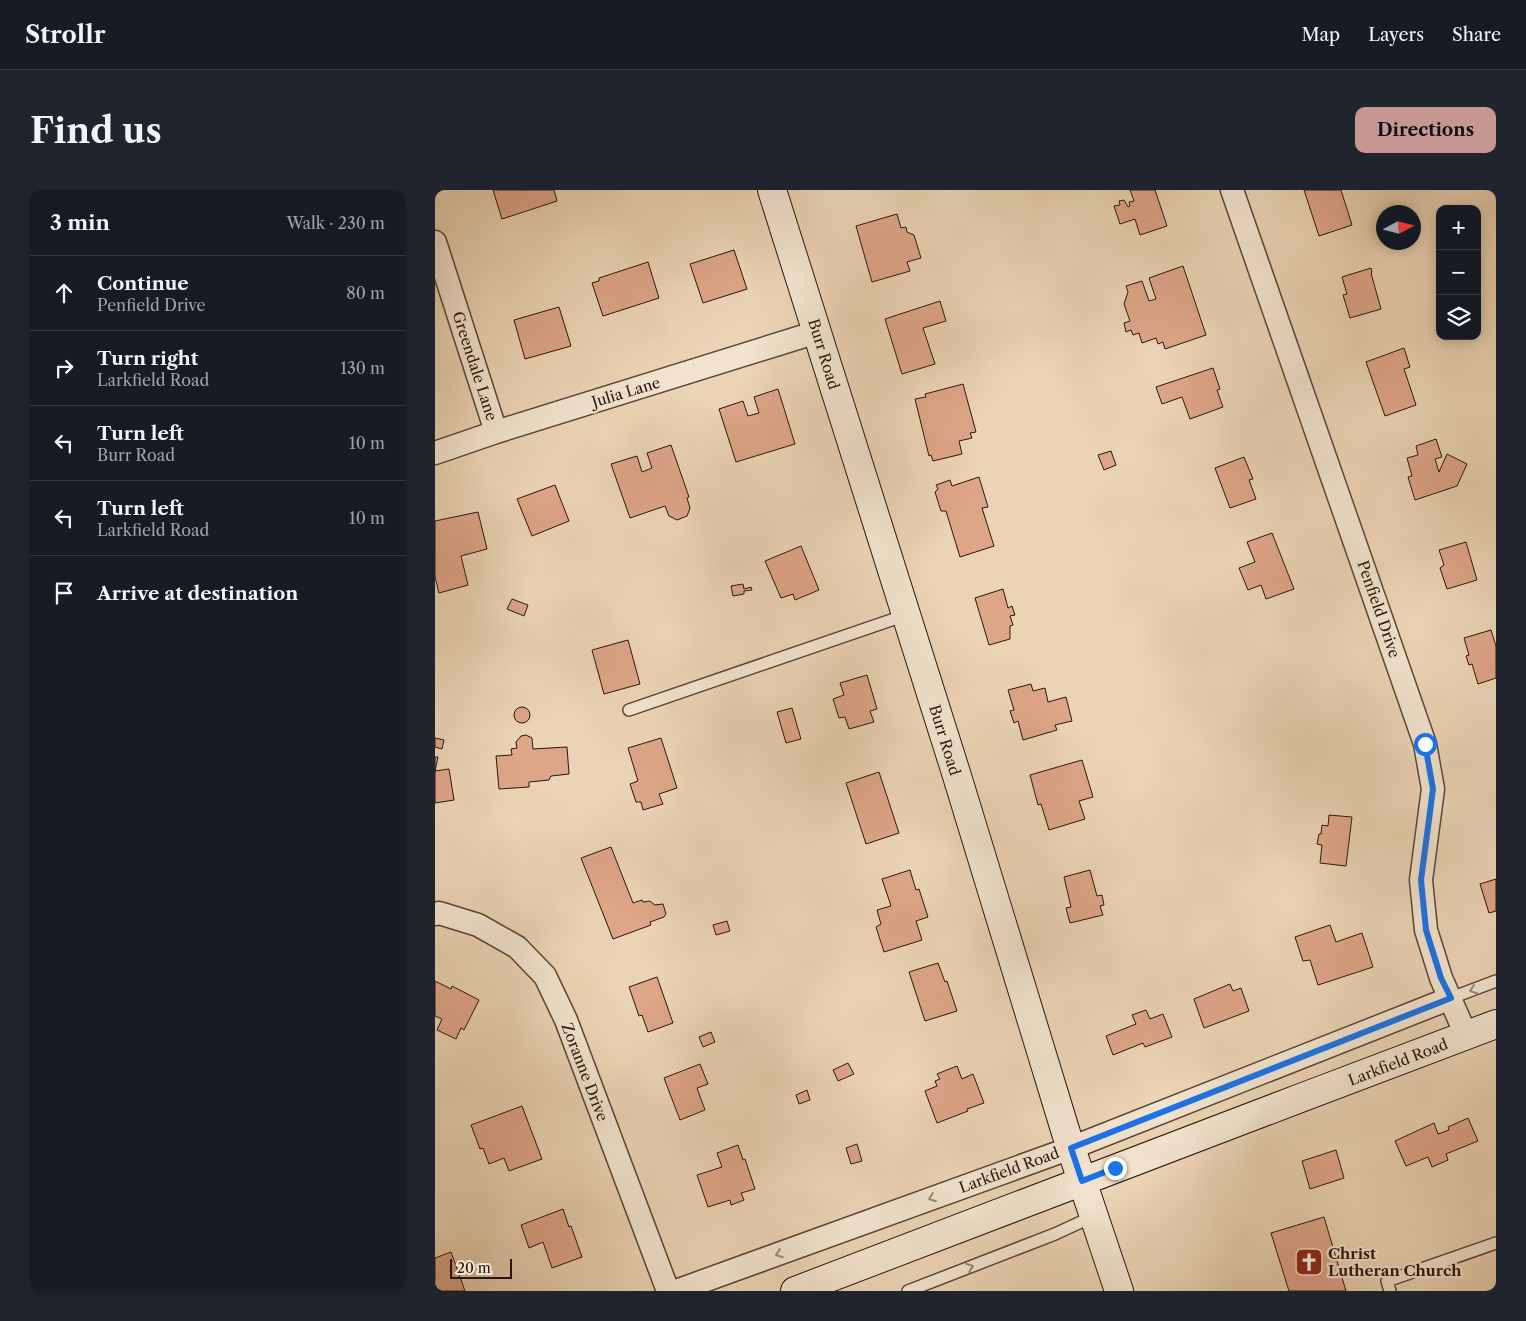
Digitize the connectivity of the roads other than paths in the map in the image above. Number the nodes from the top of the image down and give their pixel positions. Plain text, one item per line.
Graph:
1 (772, 190) edge
2 (1232, 190) edge
3 (435, 242) edge
4 (817, 332) junction
5 (496, 432) junction
6 (435, 453) edge
7 (906, 615) junction
8 (629, 710) dead end
9 (435, 914) edge
10 (1496, 981) edge
11 (1451, 998) junction
12 (1496, 1024) edge
13 (1466, 1035) junction
14 (1071, 1148) junction
15 (1082, 1181) junction
16 (1094, 1216) junction
17 (1496, 1243) edge
18 (668, 1291) edge
19 (677, 1291) edge
20 (795, 1291) edge
21 (908, 1291) edge
22 (1119, 1291) edge
23 (1390, 1291) edge

1 - 4 street, Burr Road
2 - 11 street, Penfield Drive
3 - 5 street, Greendale Lane
4 - 5 street, Julia Lane
4 - 7 street, Burr Road
5 - 6 street, Julia Lane
7 - 8 lane
7 - 14 street, Burr Road
9 - 18 street, Zoranne Drive
10 -> 11 lane
11 - 13 street, Penfield Drive
11 - 14 street, Larkfield Road
12 - 13 street, Larkfield Road
13 - 15 street, Larkfield Road
14 - 15 street, Burr Road
14 -> 19 street, Larkfield Road
15 - 16 street, Burr Road
15 - 20 street, Larkfield Road
21 -> 16 lane
16 - 22 street, Burr Road
17 - 23 lane

